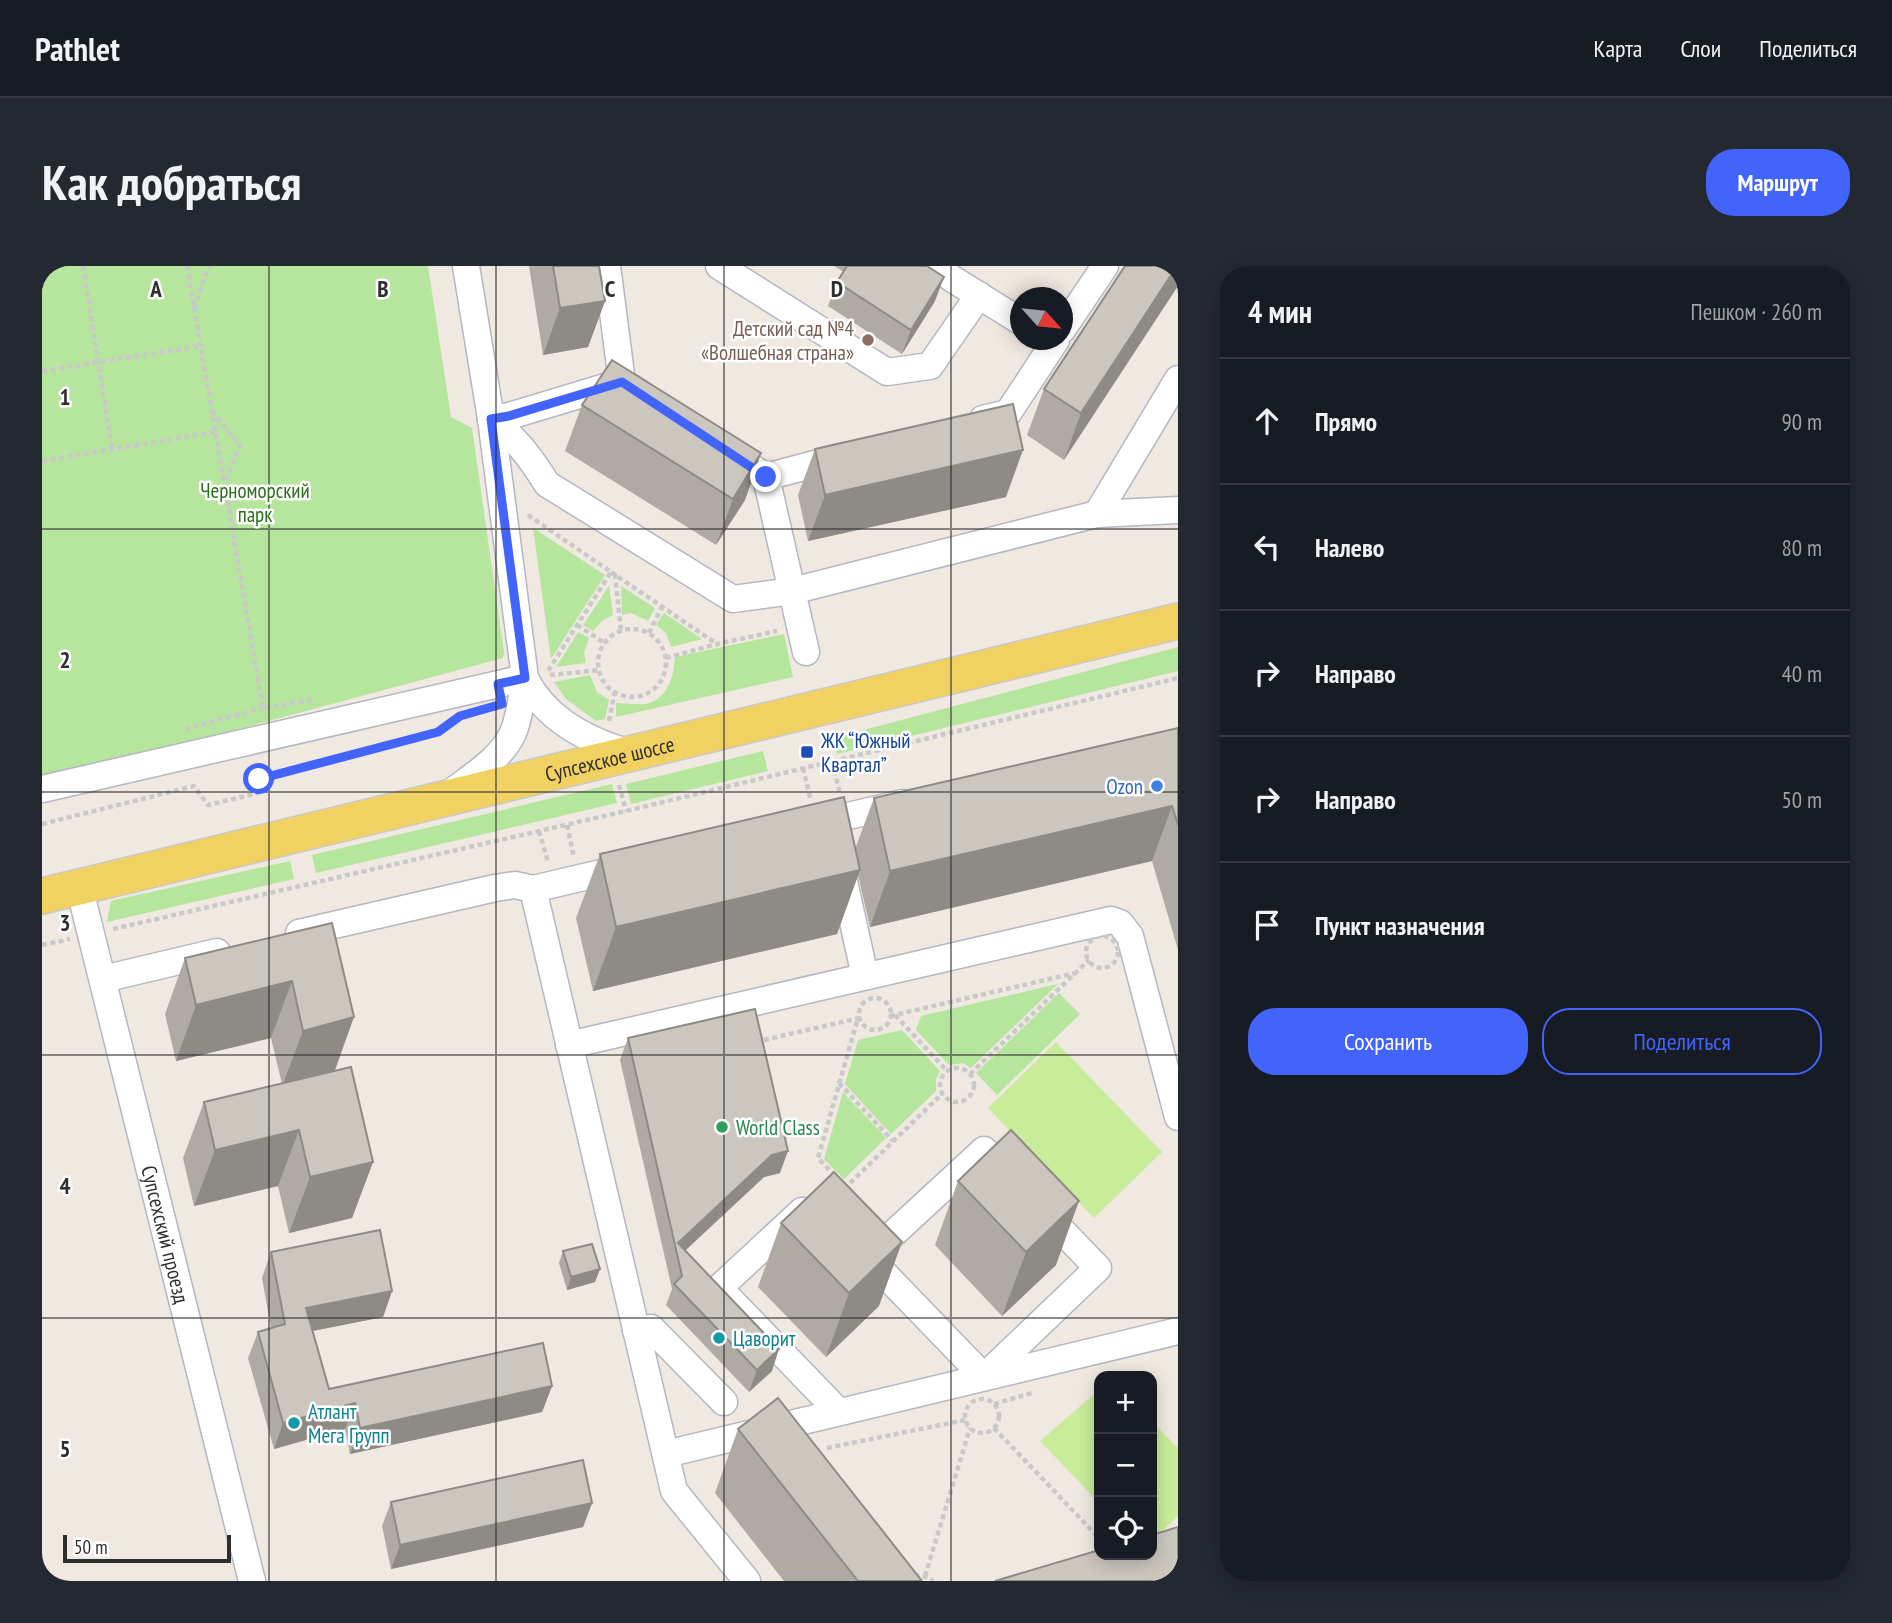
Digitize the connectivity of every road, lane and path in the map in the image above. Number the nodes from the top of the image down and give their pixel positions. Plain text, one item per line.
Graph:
1 (83, 266) edge
2 (187, 266) edge
3 (209, 266) edge
4 (466, 266) edge
5 (607, 266) edge
6 (719, 266) edge
7 (937, 266) edge
8 (1105, 266) edge
9 (979, 295) junction
10 (194, 309) junction
11 (1073, 313) edge
12 (1010, 315) edge
13 (201, 346) junction
14 (1048, 350) edge
15 (99, 362) junction
16 (42, 370) edge
17 (1178, 379) edge
18 (622, 382) junction
19 (656, 404) edge
20 (212, 411) dead end
21 (491, 419) junction
22 (954, 427) edge
23 (215, 432) junction
24 (700, 433) edge
25 (873, 448) edge
26 (112, 449) junction
27 (42, 461) edge
28 (766, 477) junction
29 (224, 484) junction
30 (1178, 510) edge
31 (525, 512) dead end
32 (1097, 514) junction
33 (613, 573) junction
34 (792, 591) junction
35 (662, 607) junction
36 (1178, 621) edge
37 (577, 625) junction
38 (800, 626) junction
39 (621, 631) junction
40 (649, 633) junction
41 (605, 642) junction
42 (717, 643) junction
43 (806, 652) dead end
44 (666, 659) junction
45 (599, 670) junction
46 (525, 678) junction
47 (1178, 678) edge
48 (315, 699) dead end
49 (460, 716) dead end
50 (630, 753) junction
51 (833, 762) junction
52 (803, 768) junction
53 (42, 789) edge
54 (445, 798) junction
55 (924, 798) edge
56 (827, 806) junction
57 (42, 824) edge
58 (567, 825) junction
59 (795, 828) edge
60 (539, 831) junction
61 (650, 862) edge
62 (569, 865) dead end
63 (553, 867) dead end
64 (79, 886) junction
65 (533, 889) junction
66 (42, 896) edge
67 (92, 934) junction
68 (279, 938) edge
69 (42, 945) edge
70 (238, 947) edge
71 (1089, 960) junction
72 (1075, 973) junction
73 (865, 976) junction
74 (103, 979) junction
75 (892, 1015) junction
76 (858, 1018) junction
77 (764, 1040) edge
78 (569, 1045) junction
79 (947, 1072) junction
80 (970, 1074) junction
81 (839, 1083) junction
82 (943, 1093) junction
83 (1178, 1117) edge
84 (893, 1141) junction
85 (822, 1210) edge
86 (850, 1239) edge
87 (869, 1258) junction
88 (636, 1331) junction
89 (1178, 1331) edge
90 (984, 1377) junction
91 (724, 1402) dead end
92 (839, 1412) junction
93 (965, 1420) junction
94 (970, 1427) junction
95 (994, 1428) junction
96 (751, 1433) junction
97 (823, 1441) dead end
98 (827, 1448) junction
99 (666, 1454) junction
100 (768, 1454) edge
101 (827, 1457) edge
102 (1094, 1533) edge
103 (925, 1576) junction
104 (252, 1581) edge
105 (747, 1581) edge
106 (907, 1581) edge
107 (933, 1581) edge

1 - 15 path
2 - 10 path
3 - 10 path
4 - 21 street
5 - 18 street
6 - 9 street
7 - 9 street
8 - 11 street
9 - 12 street
10 - 13 path
13 - 15 path
13 - 23 path
14 - 22 street
15 - 16 path
15 - 26 path
17 - 32 street
18 - 19 street
18 - 21 street
20 - 29 path
21 - 34 street
21 - 46 street
23 - 26 path
23 - 29 path
24 - 28 street
25 - 28 street
26 - 27 path
28 - 34 street
29 - 48 path
30 - 32 street
31 - 33 path
32 - 34 street
33 - 35 path
33 - 37 path
33 - 39 path
34 - 38 street
35 - 40 path
35 - 42 path
36 - 50 main road, Супсехское шоссе
37 - 41 path
37 - 45 path
38 - 42 path
38 - 43 street
39 - 40 path
39 - 41 path
40 - 44 path
41 - 45 path
42 - 44 path
44 - 45 path
46 - 50 street
46 - 53 street
46 - 54 street
47 - 51 path
49 - 57 path
50 - 54 main road, Супсехское шоссе
51 - 52 path
51 - 56 path
52 - 56 path
52 - 58 path
54 - 64 main road, Супсехское шоссе
55 - 56 street
56 - 59 street
56 - 73 street
58 - 60 path
58 - 62 path
60 - 63 path
60 - 67 path
61 - 65 street
64 - 66 main road, Супсехское шоссе
64 - 67 street, Супсехский проезд
65 - 68 street
65 - 78 street
67 - 69 path
67 - 74 street, Супсехский проезд
70 - 74 street
71 - 71 path
71 - 72 path
72 - 75 path
72 - 80 path
73 - 78 street
73 - 83 street
74 - 104 street, Супсехский проезд
75 - 76 path
75 - 76 path
75 - 79 path
76 - 77 path
76 - 81 path
78 - 88 street
79 - 80 path
79 - 82 path
80 - 82 path
81 - 84 path
81 - 84 path
82 - 84 path
85 - 92 street
86 - 87 street
87 - 90 street
87 - 90 street
88 - 91 street
88 - 99 street
89 - 90 street
90 - 92 street
92 - 96 street
93 - 94 path
93 - 95 path
93 - 98 path
94 - 95 path
94 - 103 path
95 - 102 path
96 - 99 street
96 - 100 street
97 - 98 path
98 - 101 path
99 - 105 street
103 - 106 path
103 - 107 path

